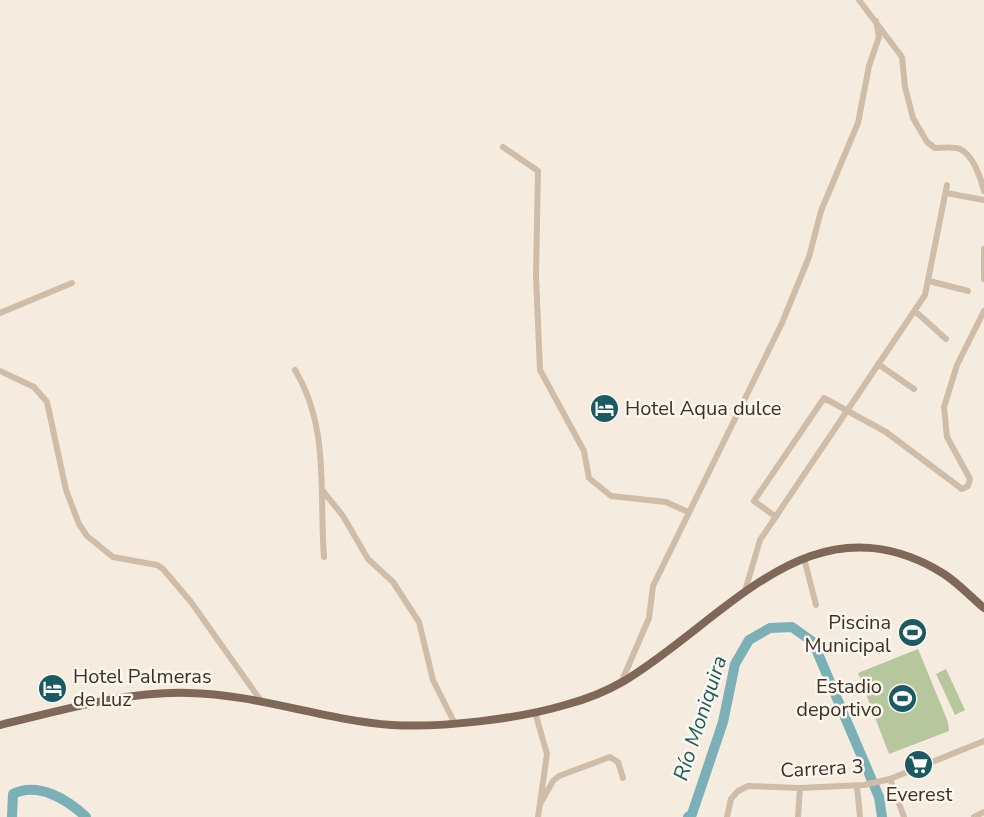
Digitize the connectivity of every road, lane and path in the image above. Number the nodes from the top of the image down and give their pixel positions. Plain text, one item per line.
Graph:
1 (859, 0) edge
2 (876, 21) junction
3 (503, 147) dead end
4 (947, 185) dead end
5 (984, 191) edge
6 (946, 193) junction
7 (984, 201) edge
8 (984, 249) edge
9 (984, 279) edge
10 (929, 281) junction
11 (72, 283) dead end
12 (968, 291) dead end
13 (915, 311) junction
14 (984, 311) edge
15 (0, 313) edge
16 (946, 339) dead end
17 (878, 364) junction
18 (295, 370) dead end
19 (0, 371) edge
20 (914, 389) dead end
21 (848, 412) junction
22 (323, 491) junction
23 (688, 512) junction
24 (776, 517) junction
25 (324, 557) dead end
26 (804, 558) junction
27 (745, 591) junction
28 (816, 605) dead end
29 (984, 608) edge
30 (621, 683) junction
31 (261, 701) junction
32 (535, 712) junction
33 (454, 722) junction
34 (0, 725) edge
35 (984, 741) edge
36 (623, 778) dead end
37 (890, 779) junction
38 (861, 786) junction
39 (800, 788) junction
40 (540, 804) junction
41 (538, 817) edge
42 (727, 817) edge
43 (798, 817) edge
44 (860, 817) edge
45 (904, 817) edge

1 - 2 street
2 - 5 street
2 - 23 street
3 - 23 street
4 - 6 street
6 - 7 street
6 - 10 street
8 - 9 street
10 - 12 street
10 - 13 street
11 - 15 street
13 - 16 street
13 - 17 street
14 - 21 street
17 - 20 street
17 - 21 street
18 - 22 street
19 - 31 street
21 - 24 street
21 - 24 street
22 - 25 street
22 - 33 street
23 - 30 street
24 - 27 street
26 - 27 main road
26 - 28 street
26 - 29 main road
27 - 30 main road
30 - 32 main road
31 - 33 main road
31 - 34 main road
32 - 33 main road
32 - 40 street
35 - 37 street, Carrera 3
36 - 40 street
37 - 38 street, Carrera 3
37 - 45 street
38 - 39 street, Carrera 3
38 - 44 street
39 - 42 street, Carrera 3
39 - 43 street
40 - 41 street

